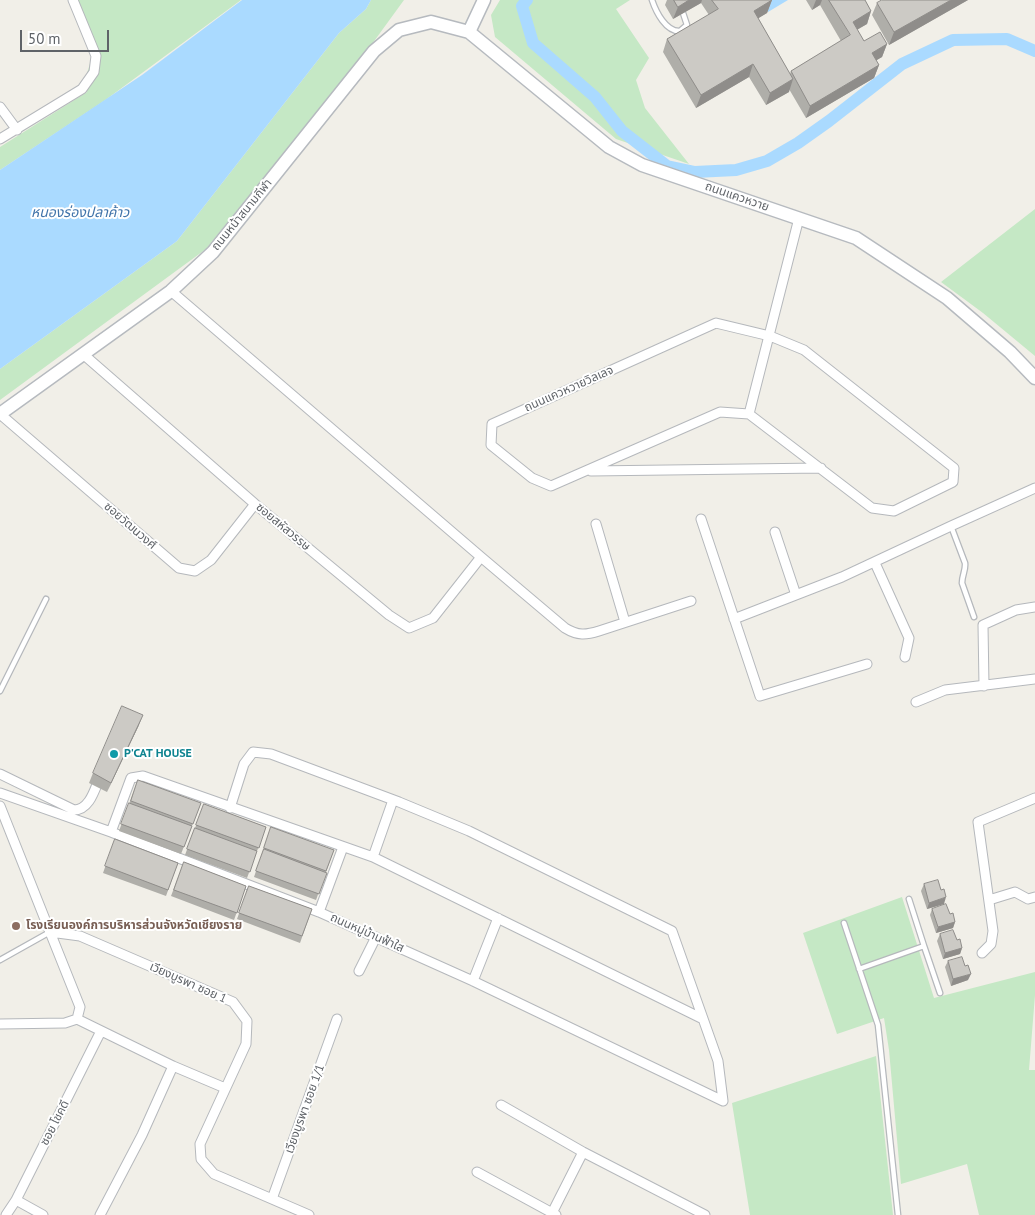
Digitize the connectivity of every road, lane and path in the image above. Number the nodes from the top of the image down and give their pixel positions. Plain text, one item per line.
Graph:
1 (73, 0) edge
2 (484, 0) edge
3 (652, 0) edge
4 (683, 14) edge
5 (469, 32) junction
6 (0, 107) edge
7 (17, 130) junction
8 (0, 139) edge
9 (799, 218) junction
10 (171, 291) junction
11 (770, 336) junction
12 (83, 354) junction
13 (1035, 378) edge
14 (0, 414) edge
15 (749, 414) junction
16 (821, 468) junction
17 (585, 471) junction
18 (1035, 488) edge
19 (255, 504) junction
20 (701, 519) dead end
21 (596, 524) dead end
22 (951, 526) junction
23 (775, 532) dead end
24 (481, 557) junction
25 (874, 563) junction
26 (796, 595) junction
27 (46, 599) dead end
28 (690, 601) dead end
29 (1035, 607) edge
30 (974, 617) dead end
31 (734, 619) junction
32 (625, 622) junction
33 (906, 657) dead end
34 (867, 664) dead end
35 (1035, 679) edge
36 (984, 686) junction
37 (0, 691) edge
38 (916, 702) dead end
39 (104, 769) edge
40 (0, 774) edge
41 (0, 793) edge
42 (1035, 798) edge
43 (393, 800) junction
44 (0, 806) edge
45 (230, 808) junction
46 (111, 832) junction
47 (343, 847) junction
48 (373, 857) junction
49 (1035, 897) edge
50 (909, 898) dead end
51 (989, 900) junction
52 (319, 912) junction
53 (498, 918) junction
54 (844, 923) dead end
55 (50, 932) junction
56 (376, 937) junction
57 (924, 946) junction
58 (982, 953) dead end
59 (0, 960) edge
60 (859, 969) junction
61 (359, 971) dead end
62 (473, 981) junction
63 (940, 993) dead end
64 (703, 1018) junction
65 (77, 1019) junction
66 (337, 1019) dead end
67 (0, 1024) edge
68 (101, 1031) junction
69 (173, 1066) junction
70 (225, 1088) junction
71 (501, 1105) dead end
72 (583, 1152) junction
73 (477, 1172) dead end
74 (272, 1199) junction
75 (16, 1200) junction
76 (553, 1214) edge
77 (6, 1215) edge
78 (43, 1215) edge
79 (100, 1215) edge
80 (309, 1215) edge
81 (705, 1215) edge
82 (898, 1215) edge

1 - 7 street
2 - 5 street
3 - 4 lane
5 - 9 street, ถนนแควหวาย
5 - 10 street, ถนนหน้าสนามกีฬา
6 - 7 street
7 - 8 street
9 - 11 street
9 - 13 street, ถนนแควหวาย
10 - 12 street, ถนนหน้าสนามกีฬา
10 - 24 street
11 - 15 street
11 - 16 street, ถนนแควหวายวิลเลจ
11 - 17 street, ถนนแควหวายวิลเลจ
12 - 14 street, ถนนหน้าสนามกีฬา
12 - 19 street, ซอยสหัสวรรษ
14 - 19 street, ซอยวัฒนวงศ์
15 - 16 street, ถนนแควหวายวิลเลจ
15 - 17 street, ถนนแควหวายวิลเลจ
16 - 17 street, ถนนแควหวายวิลเลจ
18 - 22 street
19 - 24 street, ซอยสหัสวรรษ
20 - 31 street
21 - 32 street
22 - 25 street
22 - 30 lane
23 - 26 street
24 - 32 street
25 - 26 street
25 - 33 street
26 - 31 street
27 - 37 lane
28 - 32 street
29 - 36 street
31 - 34 street
35 - 36 street
36 - 38 street
39 - 40 street
41 - 46 street, ถนนหมู่บ้านฟ้าใส
42 - 51 street
43 - 45 street
43 - 48 street
43 - 64 street
44 - 55 street
45 - 46 street
45 - 47 street
46 - 52 street, ถนนหมู่บ้านฟ้าใส
47 - 48 street
47 - 52 street
48 - 53 street
49 - 51 street
50 - 57 lane
51 - 58 street
52 - 56 street, ถนนหมู่บ้านฟ้าใส
53 - 62 street
53 - 64 street
54 - 60 lane
55 - 59 lane
55 - 65 street
55 - 70 street, เวียงบูรพา ซอย 1
56 - 61 street
56 - 62 street, ถนนหมู่บ้านฟ้าใส
57 - 60 lane
57 - 63 lane
60 - 82 lane
62 - 64 street, ถนนหมู่บ้านฟ้าใส
65 - 67 street
65 - 68 street
66 - 74 street, เวียงบูรพา ซอย 1/1
68 - 69 street
68 - 75 street, ซอย โชคดี
69 - 70 street
69 - 79 street
70 - 74 street, เวียงบูรพา ซอย 1
71 - 72 street
72 - 76 street
72 - 81 street
73 - 76 street
74 - 80 street, เวียงบูรพา ซอย 1
75 - 77 street, ซอย โชคดี
75 - 78 street

